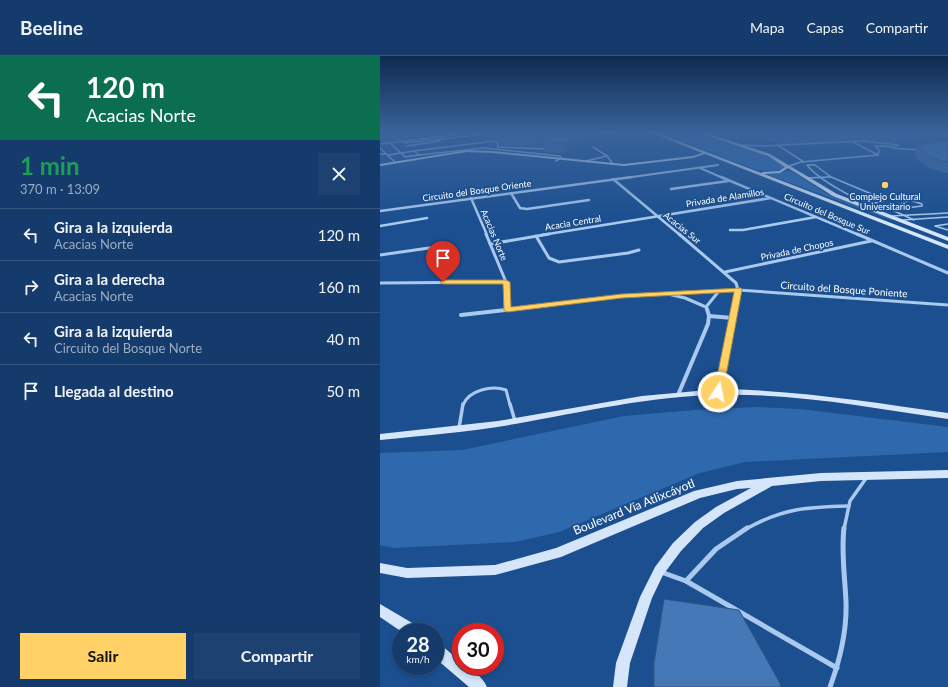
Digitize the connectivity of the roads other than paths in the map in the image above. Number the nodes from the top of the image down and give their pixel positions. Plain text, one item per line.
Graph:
1 (399, 161) edge
2 (410, 161) edge
3 (560, 161) edge
4 (590, 161) edge
5 (610, 161) edge
6 (657, 161) edge
7 (729, 161) edge
8 (781, 161) edge
9 (810, 161) edge
10 (395, 162) joint
11 (804, 162) joint
12 (644, 163) junction
13 (613, 164) junction
14 (718, 165) dead end
15 (380, 166) edge
16 (789, 166) junction
17 (700, 168) junction
18 (754, 172) junction
19 (831, 176) junction
20 (819, 177) junction
21 (806, 178) junction
22 (613, 179) junction
23 (730, 180) junction
24 (671, 188) dead end
25 (511, 193) junction
26 (471, 198) junction
27 (771, 198) junction
28 (589, 200) dead end
29 (896, 206) junction
30 (380, 211) edge
31 (859, 213) junction
32 (948, 213) edge
33 (657, 216) junction
34 (816, 217) junction
35 (948, 217) edge
36 (427, 218) dead end
37 (903, 218) junction
38 (914, 220) junction
39 (948, 224) edge
40 (380, 226) edge
41 (895, 226) junction
42 (730, 230) dead end
43 (948, 230) edge
44 (937, 234) junction
45 (536, 236) junction
46 (948, 239) edge
47 (872, 241) junction
48 (490, 244) junction
49 (948, 247) edge
50 (436, 248) dead end
51 (639, 250) dead end
52 (380, 255) edge
53 (725, 272) junction
54 (948, 273) edge
55 (506, 282) junction
56 (380, 283) edge
57 (738, 290) junction
58 (719, 291) junction
59 (664, 293) junction
60 (948, 305) edge
61 (706, 307) junction
62 (507, 310) junction
63 (461, 315) dead end
64 (710, 316) junction
65 (733, 318) junction
66 (718, 392) junction
67 (678, 395) junction
68 (948, 416) edge
69 (515, 421) junction
70 (458, 430) junction
71 (380, 437) edge
72 (948, 474) edge
73 (868, 475) junction
74 (772, 480) junction
75 (849, 506) junction
76 (380, 568) edge
77 (659, 571) junction
78 (686, 581) junction
79 (380, 610) edge
80 (400, 623) edge
81 (444, 657) edge
82 (837, 668) junction
83 (480, 687) edge
84 (620, 687) edge
85 (830, 687) edge

1 - 10 main road
2 - 15 main road
3 - 12 main road
4 - 13 main road
5 - 13 lane
6 - 12 main road
7 - 18 main road
8 - 16 main road
9 - 11 lane
10 - 15 main road
11 - 16 lane
12 - 13 main road
14 - 17 street, Circuito del Bosque Oriente
16 - 18 main road
16 - 21 main road
17 - 22 street, Circuito del Bosque Oriente
17 - 23 street, Circuito del Bosque Sur
18 - 31 main road
19 - 20 lane
19 - 20 lane
19 - 20 lane
20 - 21 lane
21 - 37 main road
22 - 25 street, Circuito del Bosque Oriente
22 - 33 street, Acacias Sur
23 - 24 street
23 - 27 street, Circuito del Bosque Sur
25 - 26 street, Circuito del Bosque Oriente
25 - 28 street
26 - 30 street, Circuito del Bosque Oriente
26 - 48 street, Acacias Norte
27 - 33 street, Privada de Alamillos
27 - 34 street, Circuito del Bosque Sur
29 - 29 lane
29 - 37 lane
31 - 37 main road
31 - 41 main road
32 - 37 lane
33 - 45 street, Acacia Central
33 - 53 street, Acacias Sur
34 - 42 street
34 - 47 street, Circuito del Bosque Sur
35 - 38 lane
36 - 40 street
37 - 38 lane
37 - 38 lane
37 - 44 main road
39 - 43 lane
41 - 44 main road
41 - 49 main road
44 - 46 main road
45 - 48 street, Acacia Central
45 - 51 street
47 - 53 street, Privada de Chopos
47 - 54 street, Circuito del Bosque Sur
48 - 55 street, Acacias Norte
50 - 52 street
53 - 57 street, Acacias Sur
55 - 56 street
55 - 62 street, Acacias Norte
57 - 58 street
57 - 60 street, Circuito del Bosque Poniente
57 - 65 street
58 - 59 street
58 - 61 street
59 - 61 street
59 - 62 street
61 - 64 street
62 - 63 street
64 - 65 street
64 - 67 street
65 - 66 street
66 - 67 main road
66 - 68 main road
67 - 69 main road
69 - 70 main road
69 - 70 lane
70 - 71 main road
72 - 73 main road, Boulevard Vía Atlixcáyotl
73 - 74 main road, Boulevard Vía Atlixcáyotl
73 - 75 lane
74 - 76 main road, Boulevard Vía Atlixcáyotl
74 - 77 main road
75 - 78 lane
75 - 82 lane
77 - 78 lane
77 - 84 main road
78 - 82 lane
79 - 80 main road
81 - 83 main road
82 - 85 lane

